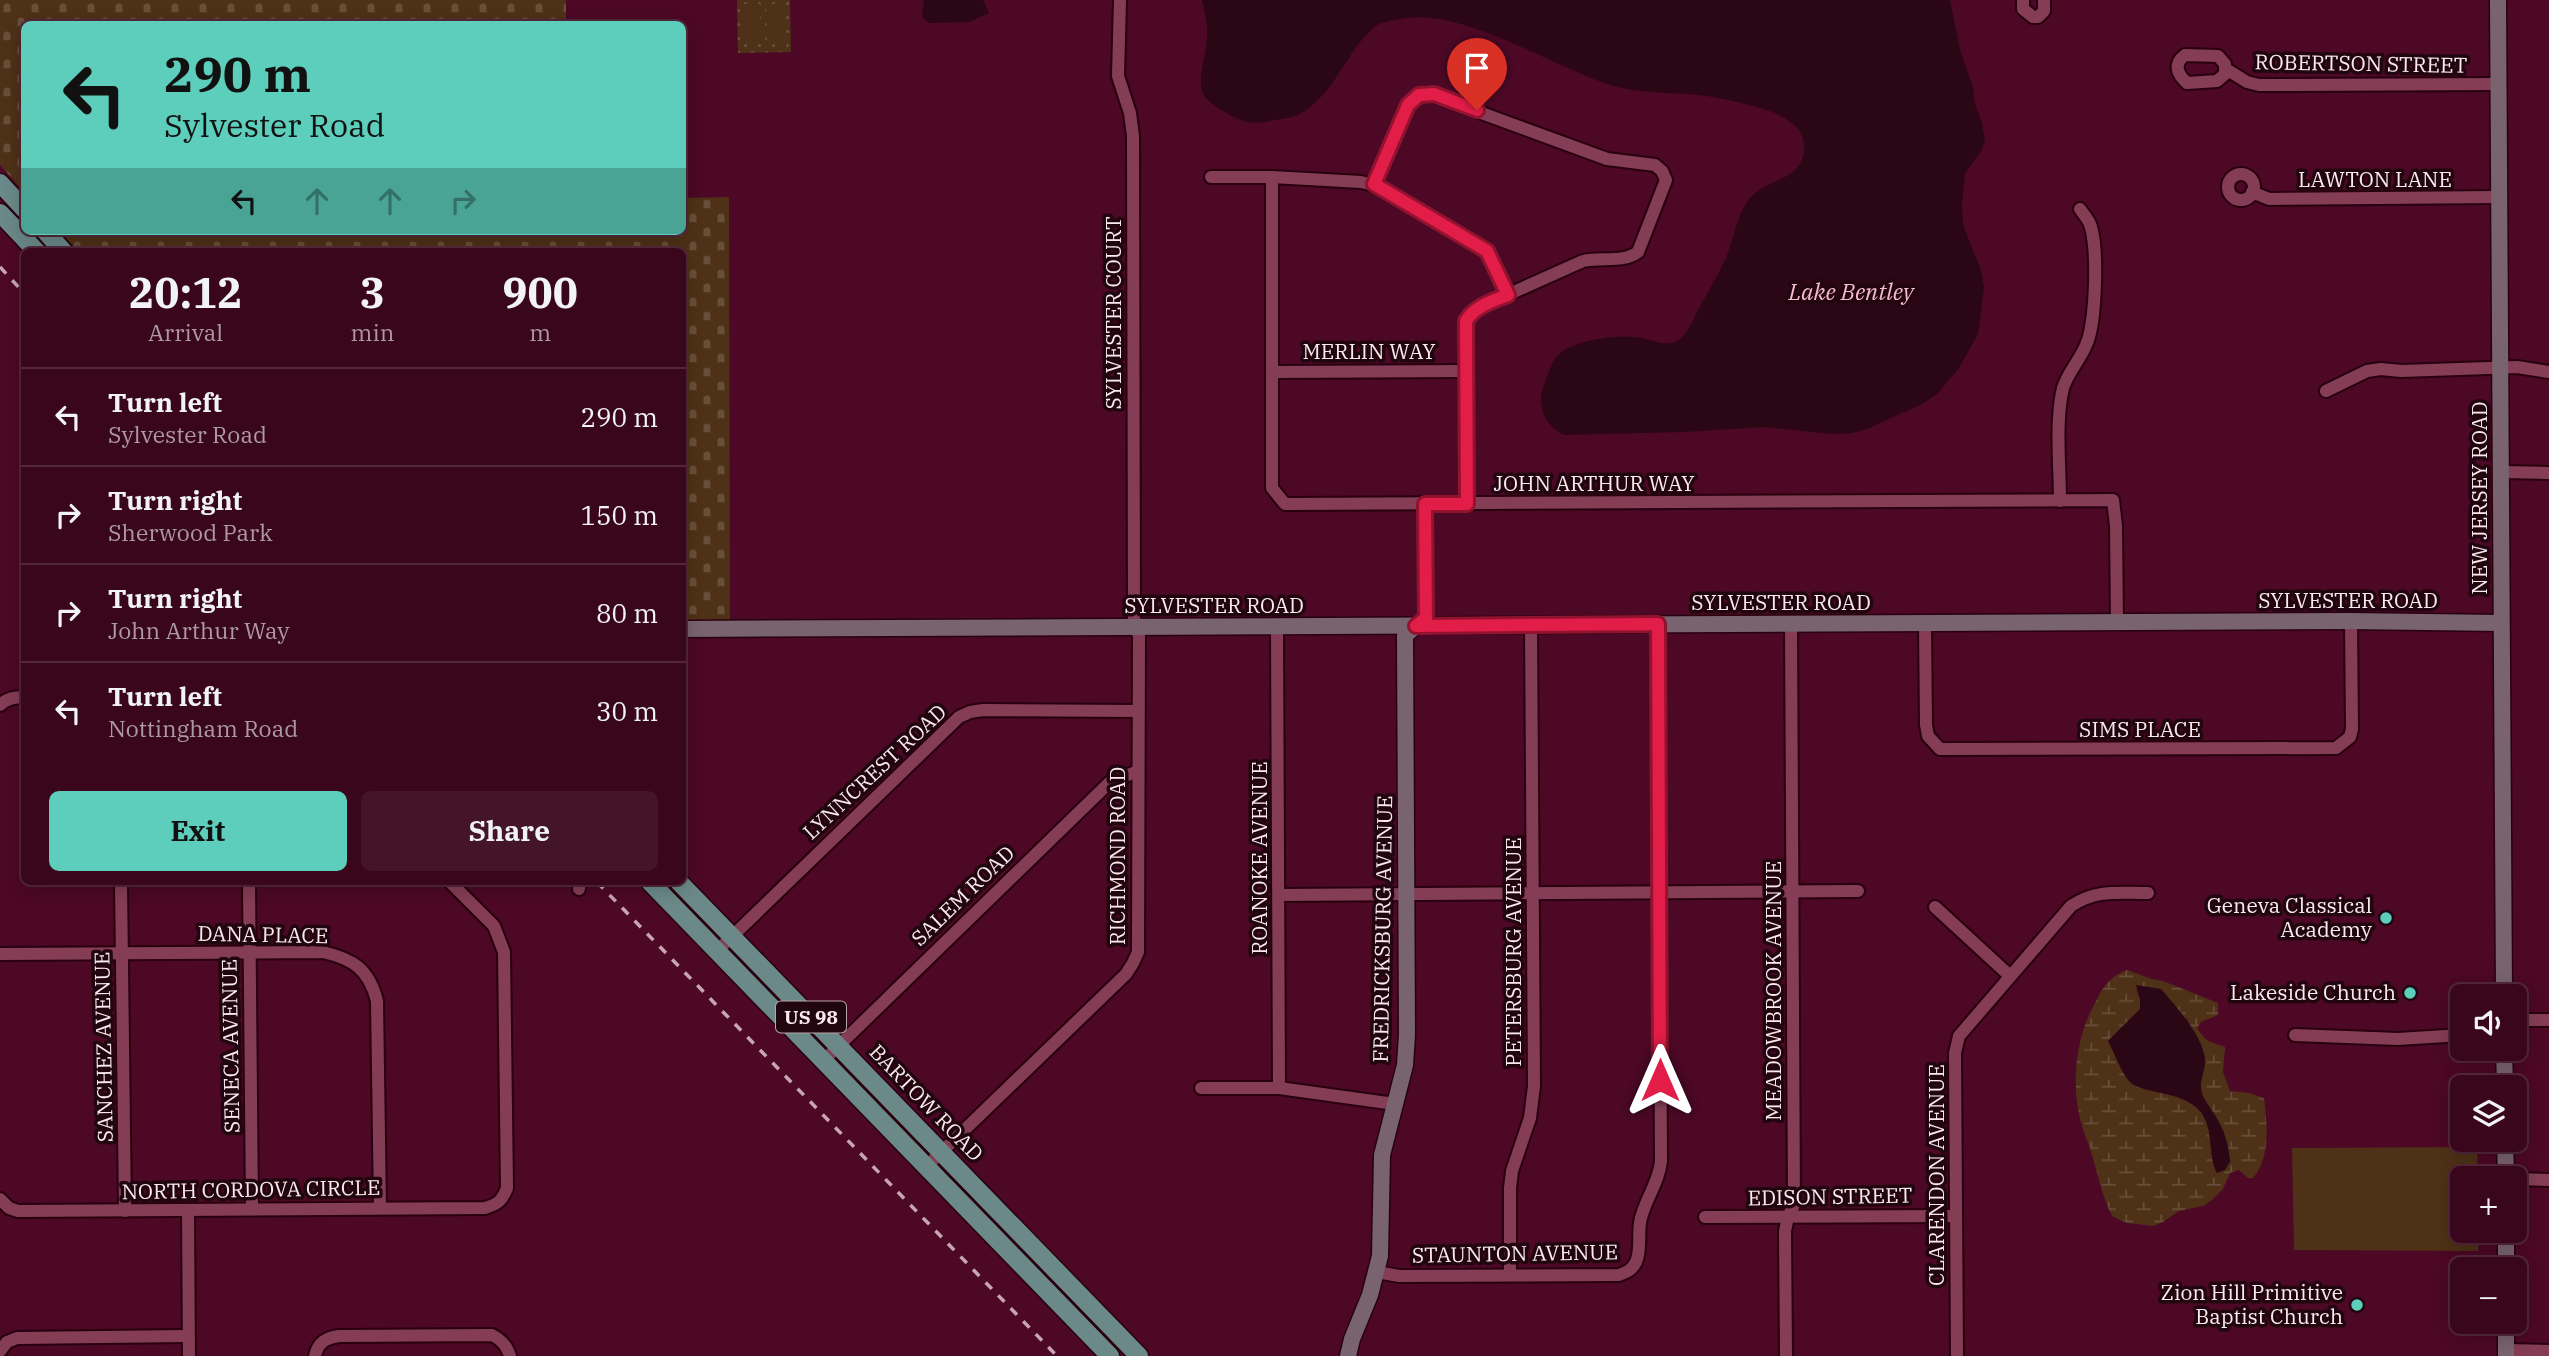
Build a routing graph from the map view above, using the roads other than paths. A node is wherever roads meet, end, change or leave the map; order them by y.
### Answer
1 (1120, 0) edge
2 (2024, 0) edge
3 (2044, 0) edge
4 (2498, 0) edge
5 (2226, 69) dead end
6 (2498, 84) junction
7 (1211, 177) dead end
8 (1272, 177) junction
9 (0, 183) edge
10 (1374, 184) junction
11 (2252, 192) dead end
12 (2499, 197) junction
13 (21, 206) edge
14 (2080, 209) dead end
15 (0, 213) edge
16 (48, 235) edge
17 (33, 248) edge
18 (60, 248) edge
19 (1508, 295) junction
20 (2501, 367) junction
21 (1466, 371) junction
22 (1273, 372) junction
23 (2549, 372) edge
24 (2326, 391) dead end
25 (2502, 472) junction
26 (2549, 473) edge
27 (2060, 501) junction
28 (1425, 504) junction
29 (1467, 504) junction
30 (2351, 621) junction
31 (2117, 622) junction
32 (2501, 623) junction
33 (1658, 624) junction
34 (1791, 624) junction
35 (1925, 624) junction
36 (1531, 625) junction
37 (1416, 626) junction
38 (1277, 627) junction
39 (1136, 628) junction
40 (686, 629) edge
41 (21, 697) edge
42 (0, 705) edge
43 (1138, 711) junction
44 (1138, 771) junction
45 (121, 885) edge
46 (249, 885) edge
47 (453, 885) edge
48 (653, 885) edge
49 (682, 885) edge
50 (1858, 891) dead end
51 (1660, 892) junction
52 (1793, 892) junction
53 (1532, 893) junction
54 (2148, 893) dead end
55 (1406, 894) junction
56 (1279, 895) junction
57 (1935, 907) dead end
58 (731, 936) junction
59 (717, 951) junction
60 (249, 952) junction
61 (122, 953) junction
62 (0, 954) edge
63 (2010, 976) junction
64 (2504, 984) edge
65 (2527, 1020) edge
66 (2549, 1020) edge
67 (2295, 1035) dead end
68 (2450, 1036) edge
69 (837, 1045) junction
70 (824, 1060) junction
71 (1201, 1088) dead end
72 (1279, 1088) junction
73 (1395, 1104) junction
74 (942, 1153) junction
75 (927, 1166) junction
76 (2527, 1179) edge
77 (2549, 1180) edge
78 (3, 1203) edge
79 (380, 1208) junction
80 (252, 1209) junction
81 (125, 1211) junction
82 (188, 1211) junction
83 (1956, 1216) junction
84 (1705, 1217) dead end
85 (1788, 1217) junction
86 (1377, 1272) junction
87 (1510, 1275) junction
88 (2506, 1334) edge
89 (187, 1336) junction
90 (2, 1348) edge
91 (317, 1351) edge
92 (2549, 1351) edge
93 (2506, 1353) edge
94 (189, 1356) edge
95 (510, 1356) edge
96 (1110, 1356) edge
97 (1139, 1356) edge
98 (1348, 1356) edge
99 (1786, 1356) edge
100 (1957, 1356) edge

1 - 39 street, SYLVESTER COURT
2 - 3 street
4 - 6 street, NEW JERSEY ROAD
5 - 6 street, ROBERTSON STREET
6 - 12 street, NEW JERSEY ROAD
7 - 8 street
8 - 10 street
8 - 22 street, JOHN ARTHUR WAY
9 - 13 main road
10 - 19 street
10 - 19 street
11 - 12 street, LAWTON LANE
12 - 20 street, NEW JERSEY ROAD
14 - 27 street
15 - 17 main road
16 - 18 main road
19 - 21 street
20 - 23 street
20 - 24 street
20 - 25 street, NEW JERSEY ROAD
21 - 22 street, MERLIN WAY
21 - 29 street
22 - 28 street, JOHN ARTHUR WAY
25 - 26 street
25 - 32 street, NEW JERSEY ROAD
27 - 29 street, JOHN ARTHUR WAY
27 - 31 street, JOHN ARTHUR WAY
28 - 29 street, JOHN ARTHUR WAY
28 - 37 street
30 - 31 street, SYLVESTER ROAD
30 - 32 street, SYLVESTER ROAD
30 - 35 street, SIMS PLACE
31 - 35 street, SYLVESTER ROAD
32 - 64 street, NEW JERSEY ROAD
33 - 34 street, SYLVESTER ROAD
33 - 36 street, SYLVESTER ROAD
33 - 51 street, STAUNTON AVENUE
34 - 35 street, SYLVESTER ROAD
34 - 52 street, MEADOWBROOK AVENUE
36 - 37 street, SYLVESTER ROAD
36 - 53 street, PETERSBURG AVENUE
37 - 38 street, SYLVESTER ROAD
37 - 55 street, FREDRICKSBURG AVENUE
38 - 39 street, SYLVESTER ROAD
38 - 56 street, ROANOKE AVENUE
39 - 40 street, SYLVESTER ROAD
39 - 43 street, RICHMOND ROAD
41 - 42 street
43 - 44 street, RICHMOND ROAD
43 - 58 street, LYNNCREST ROAD
44 - 69 street, SALEM ROAD
44 - 74 street, RICHMOND ROAD
45 - 61 street, SANCHEZ AVENUE
46 - 60 street, SENECA AVENUE
47 - 79 street, NORTH CORDOVA CIRCLE
48 - 59 main road, BARTOW ROAD / US 98
49 - 58 main road, BARTOW ROAD / US 98
50 - 52 street
51 - 52 street
51 - 53 street
51 - 87 street, STAUNTON AVENUE
52 - 85 street, MEADOWBROOK AVENUE
53 - 55 street
53 - 87 street, PETERSBURG AVENUE
54 - 63 street, CLARENDON AVENUE
55 - 56 street
55 - 73 street, FREDRICKSBURG AVENUE
56 - 72 street, ROANOKE AVENUE
57 - 63 street
58 - 59 street, LYNNCREST ROAD
58 - 69 main road, BARTOW ROAD / US 98
59 - 70 main road, BARTOW ROAD / US 98
60 - 61 street, DANA PLACE
60 - 79 street, DANA PLACE
60 - 80 street, SENECA AVENUE
61 - 62 street, DANA PLACE
61 - 81 street, SANCHEZ AVENUE
63 - 83 street, CLARENDON AVENUE
65 - 66 street
67 - 68 street
69 - 70 street, SALEM ROAD
69 - 74 main road, BARTOW ROAD / US 98
70 - 75 main road, BARTOW ROAD / US 98
71 - 72 street
72 - 73 street
73 - 86 street, FREDRICKSBURG AVENUE
74 - 75 street, RICHMOND ROAD
74 - 97 main road, BARTOW ROAD / US 98
75 - 96 main road, BARTOW ROAD / US 98
76 - 77 street
78 - 81 street, NORTH CORDOVA CIRCLE
79 - 80 street, NORTH CORDOVA CIRCLE
80 - 82 street, NORTH CORDOVA CIRCLE
81 - 82 street, NORTH CORDOVA CIRCLE
82 - 89 street
83 - 85 street, EDISON STREET
83 - 100 street, CLARENDON AVENUE
84 - 85 street, EDISON STREET
85 - 99 street, MEADOWBROOK AVENUE
86 - 87 street, STAUNTON AVENUE
86 - 98 street, FREDRICKSBURG AVENUE
88 - 93 street
89 - 90 street
89 - 94 street
91 - 95 street
92 - 93 street

